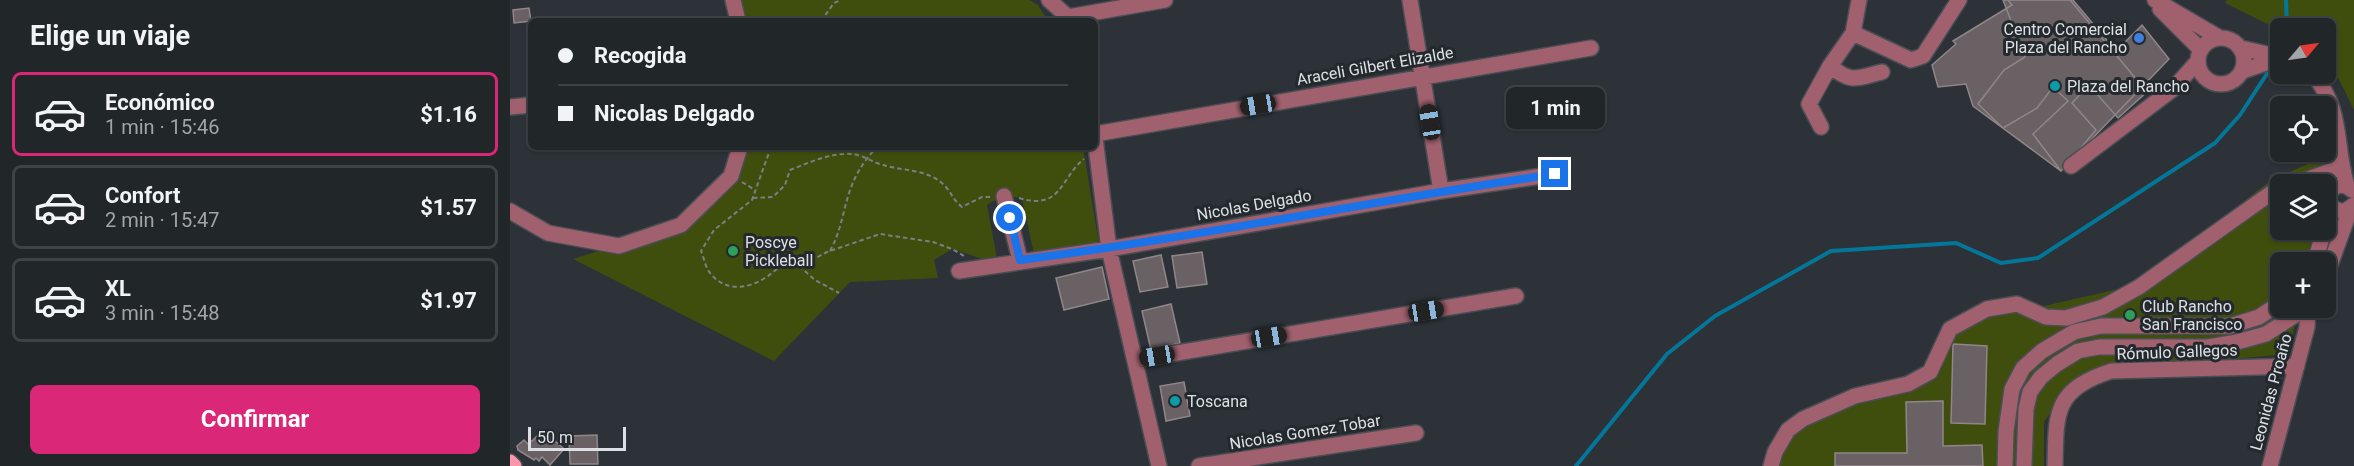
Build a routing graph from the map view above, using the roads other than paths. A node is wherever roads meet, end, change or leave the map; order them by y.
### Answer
1 (734, 0) edge
2 (1049, 0) edge
3 (1164, 0) edge
4 (1410, 0) edge
5 (1859, 0) edge
6 (1959, 0) edge
7 (2153, 0) edge
8 (737, 18) edge
9 (1067, 18) edge
10 (1073, 18) edge
11 (1853, 33) junction
12 (2220, 38) junction
13 (1591, 48) dead end
14 (2241, 48) junction
15 (2199, 55) junction
16 (2270, 55) edge
17 (2270, 62) edge
18 (1830, 66) junction
19 (2243, 71) junction
20 (1882, 72) dead end
21 (1422, 76) junction
22 (2207, 80) junction
23 (2322, 84) edge
24 (2173, 89) junction
25 (528, 105) edge
26 (510, 107) edge
27 (1821, 127) dead end
28 (1098, 135) edge
29 (739, 150) edge
30 (1097, 150) edge
31 (2071, 166) dead end
32 (2341, 167) junction
33 (1555, 174) dead end
34 (2322, 174) edge
35 (2346, 188) edge
36 (1441, 191) junction
37 (2270, 195) edge
38 (1004, 196) road end
39 (2352, 208) edge
40 (2336, 210) edge
41 (510, 211) edge
42 (1109, 249) junction
43 (2331, 252) edge
44 (1020, 260) junction
45 (959, 271) dead end
46 (1516, 296) dead end
47 (2270, 310) edge
48 (2291, 318) edge
49 (2307, 318) edge
50 (2312, 318) edge
51 (2307, 327) junction
52 (2074, 332) junction
53 (2078, 351) junction
54 (1135, 360) junction
55 (2297, 366) junction
56 (1416, 433) dead end
57 (510, 462) edge
58 (514, 466) edge
59 (1159, 466) edge
60 (1199, 466) edge
61 (1771, 466) edge
62 (2005, 466) edge
63 (2024, 466) edge
64 (2055, 466) edge
65 (2270, 466) edge

1 - 8 street
2 - 9 street
3 - 10 street
4 - 21 street
5 - 11 street
6 - 11 street
7 - 12 street
7 - 15 street
11 - 18 street
12 - 14 street
12 - 15 street
13 - 21 street, Araceli Gilbert Elizalde
14 - 16 street
14 - 19 street
15 - 22 street
15 - 24 street
17 - 19 street
18 - 20 street
18 - 27 street
19 - 22 street
21 - 28 street, Araceli Gilbert Elizalde
21 - 36 street
22 - 24 street
23 - 32 street
24 - 31 street
25 - 26 street
29 - 41 street
30 - 42 street
32 - 34 street
32 - 35 street
33 - 36 street, Nicolas Delgado
36 - 42 street, Nicolas Delgado
37 - 61 street
38 - 44 street
39 - 40 street
39 - 43 street
42 - 44 street, Nicolas Delgado
42 - 54 street
44 - 45 street, Nicolas Delgado
46 - 54 street
47 - 52 street
48 - 53 street
49 - 51 street, Leonidas Proaño
50 - 51 street, Leonidas Proaño
51 - 55 street, Leonidas Proaño
52 - 53 street
52 - 62 street
53 - 63 street
54 - 59 street
55 - 64 street, Rómulo Gallegos
55 - 65 street, Leonidas Proaño
56 - 60 street, Nicolas Gomez Tobar
57 - 58 main road

